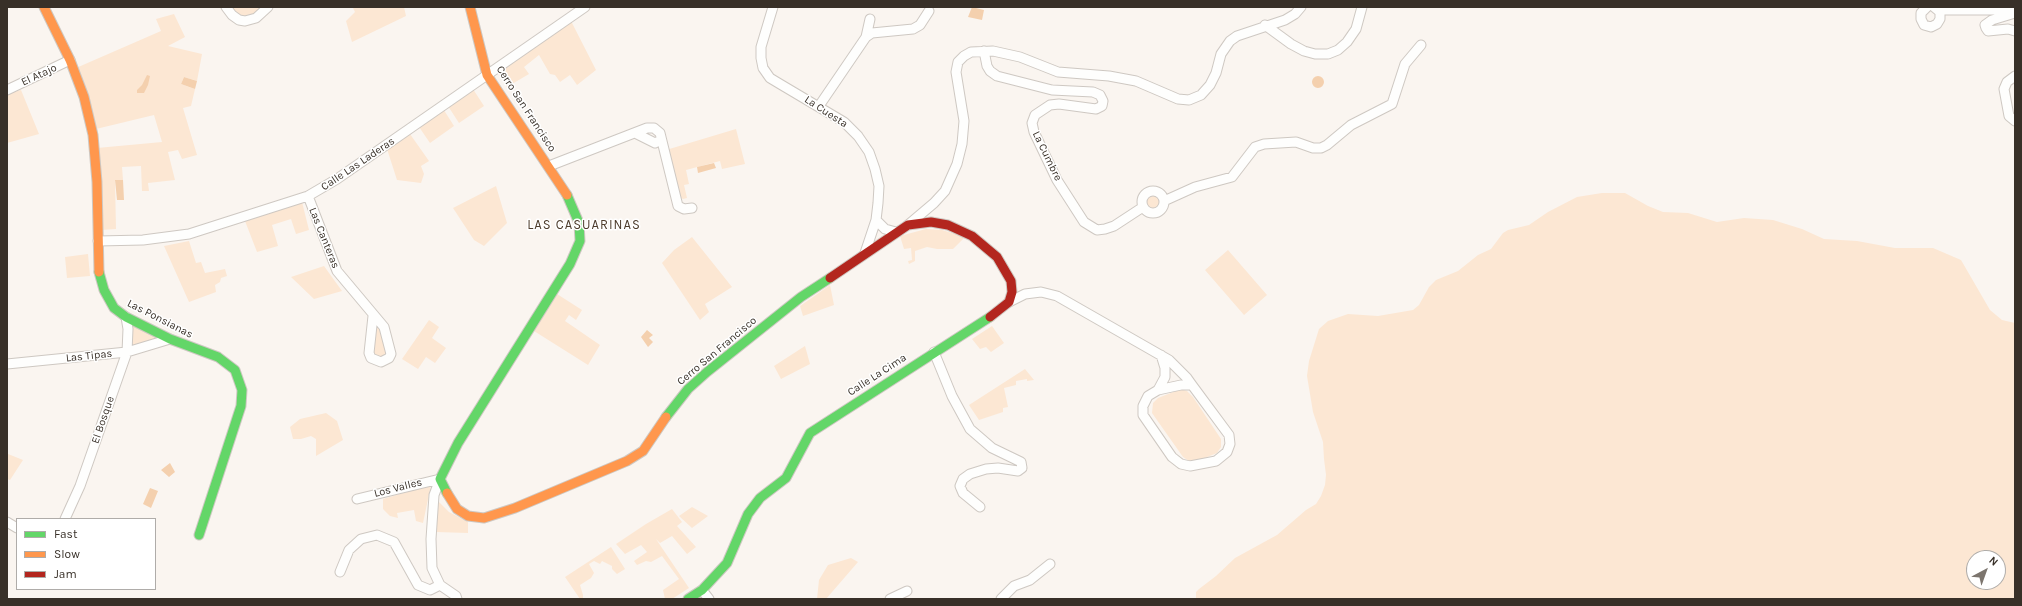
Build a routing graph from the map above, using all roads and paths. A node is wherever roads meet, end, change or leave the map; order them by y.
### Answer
1 (44, 7) edge
2 (226, 7) edge
3 (268, 7) edge
4 (470, 7) edge
5 (585, 7) edge
6 (773, 7) edge
7 (1301, 7) edge
8 (1362, 7) edge
9 (1927, 7) edge
10 (1936, 8) edge
11 (2015, 10) edge
12 (929, 11) dead end
13 (2015, 13) edge
14 (870, 19) dead end
15 (1265, 25) junction
16 (2015, 31) edge
17 (866, 37) junction
18 (1421, 45) dead end
19 (984, 51) junction
20 (70, 60) junction
21 (487, 75) junction
22 (2015, 76) edge
23 (7, 90) edge
24 (819, 106) junction
25 (2015, 121) edge
26 (635, 133) junction
27 (661, 140) junction
28 (549, 166) junction
29 (308, 196) junction
30 (1164, 201) junction
31 (1143, 207) junction
32 (692, 208) dead end
33 (876, 220) junction
34 (908, 225) junction
35 (896, 232) junction
36 (98, 241) junction
37 (865, 253) junction
38 (1009, 302) junction
39 (373, 316) dead end
40 (126, 318) junction
41 (170, 339) junction
42 (127, 352) junction
43 (934, 352) junction
44 (1162, 355) junction
45 (7, 364) edge
46 (1192, 385) junction
47 (1158, 390) junction
48 (440, 479) junction
49 (357, 499) dead end
50 (980, 507) dead end
51 (65, 518) edge
52 (7, 522) edge
53 (16, 527) edge
54 (200, 535) dead end
55 (1050, 564) dead end
56 (340, 572) dead end
57 (440, 585) junction
58 (702, 590) junction
59 (907, 592) dead end
60 (457, 599) edge
61 (688, 599) edge
62 (709, 599) edge
63 (890, 599) edge
64 (1001, 599) edge

1 - 20 street, Las Ponsianas
2 - 3 street
4 - 21 street, Cerro San Francisco
5 - 21 street, Calle Las Laderas
6 - 24 street, La Cuesta
7 - 15 street
8 - 15 street
9 - 10 street
10 - 11 street
12 - 17 street
13 - 16 street
14 - 17 street
15 - 19 street, Cerro San Francisco
17 - 24 street
18 - 30 street
19 - 31 street, La Cumbre
19 - 34 street, Cerro San Francisco
20 - 23 street, El Atajo
20 - 36 street, Las Ponsianas
21 - 28 street, Cerro San Francisco
21 - 29 street, Calle Las Laderas
22 - 25 street
24 - 33 street, La Cuesta
26 - 27 street
26 - 27 street
26 - 28 street
27 - 32 street
28 - 48 street, Cerro San Francisco
29 - 36 street, Calle Las Laderas
29 - 39 street, Las Canteras
30 - 31 street
30 - 31 street
33 - 35 street
33 - 37 street, La Cuesta
34 - 35 street, Cerro San Francisco
34 - 38 street
35 - 37 street, Cerro San Francisco
36 - 40 street, Las Ponsianas
37 - 48 street, Cerro San Francisco
38 - 43 street, Calle La Cima
38 - 44 street
40 - 41 street, Las Ponsianas
40 - 42 street, El Bosque
41 - 42 street, Las Tipas
41 - 54 street, Las Ponsianas
42 - 45 street, Las Tipas
42 - 51 street, El Bosque
43 - 50 street
43 - 58 street, Calle La Cima
44 - 46 street
44 - 47 street
46 - 47 street
46 - 47 street
48 - 49 street, Los Valles
48 - 57 street
52 - 53 street
55 - 64 street
56 - 57 street
57 - 60 street
58 - 61 street, Calle La Cima
58 - 62 street
59 - 63 street

